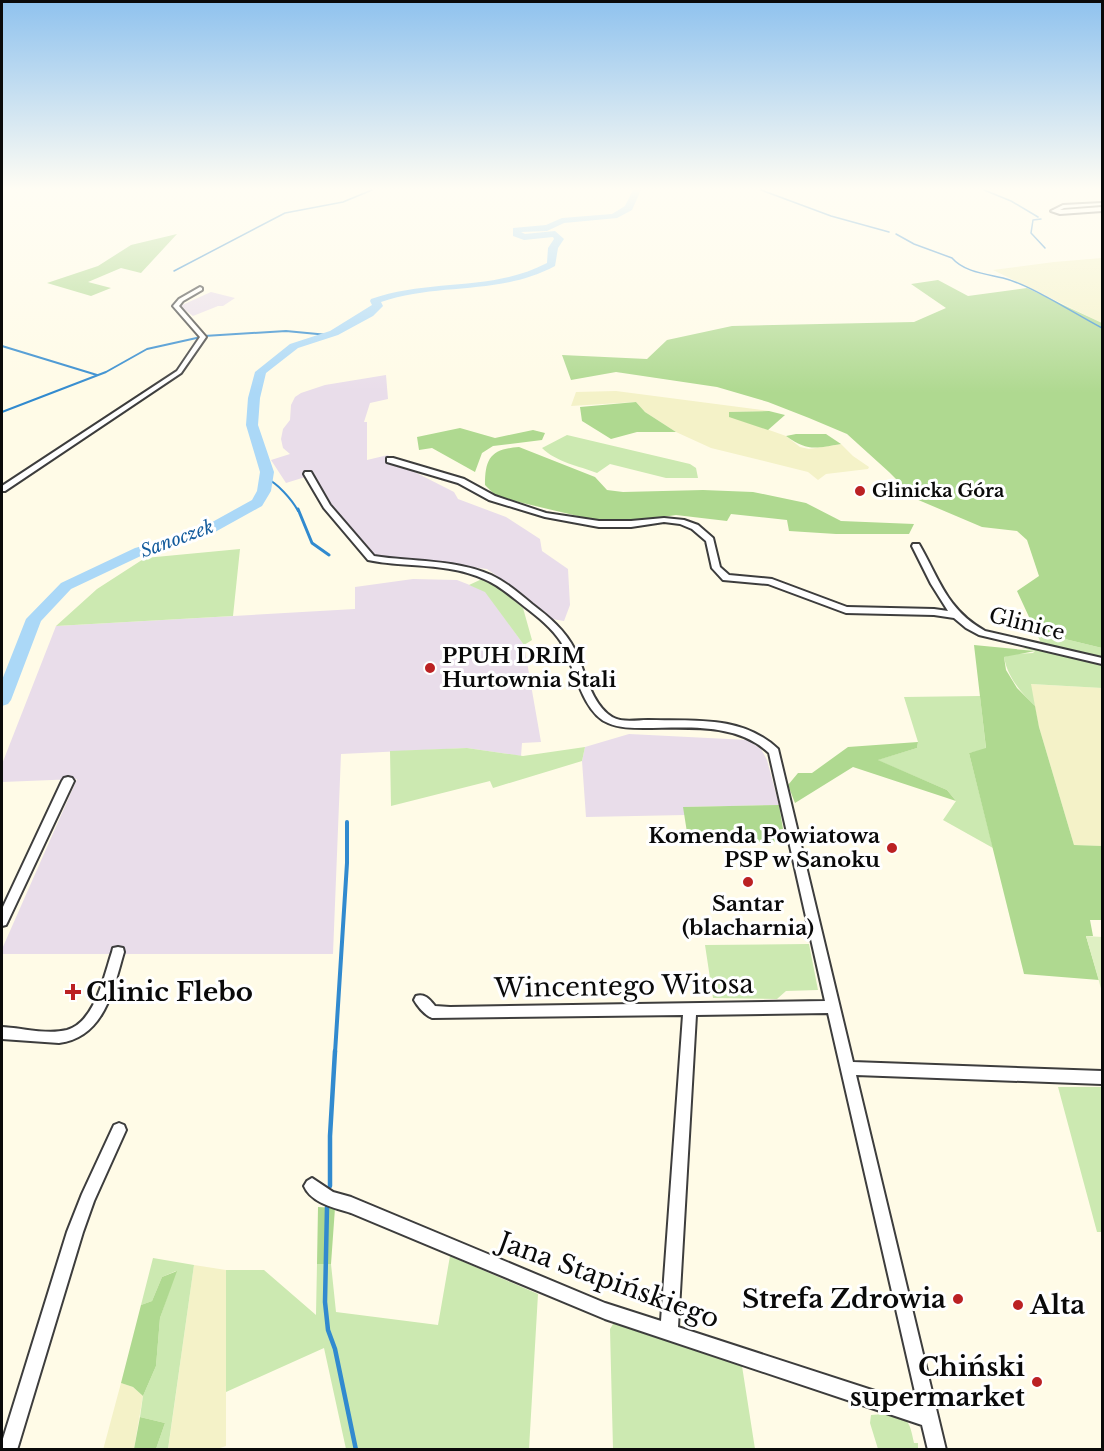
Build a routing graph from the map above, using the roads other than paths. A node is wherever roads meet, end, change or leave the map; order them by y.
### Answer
1 (200, 289) dead end
2 (390, 460) dead end
3 (308, 474) dead end
4 (2, 489) edge
5 (916, 546) dead end
6 (954, 615) junction
7 (1102, 661) edge
8 (68, 781) dead end
9 (2, 921) edge
10 (118, 952) dead end
11 (422, 1000) dead end
12 (833, 1007) junction
13 (690, 1008) junction
14 (2, 1033) edge
15 (849, 1068) junction
16 (1102, 1077) edge
17 (119, 1130) dead end
18 (312, 1186) dead end
19 (669, 1332) junction
20 (929, 1418) junction
21 (8, 1449) edge
22 (937, 1449) edge

1 - 4 street
2 - 6 street
3 - 12 street
5 - 6 street, Glinice
6 - 7 street, Glinice
8 - 9 street
10 - 14 street
11 - 13 street, Wincentego Witosa
12 - 13 street, Wincentego Witosa
12 - 15 street
13 - 19 street
15 - 16 street
15 - 20 street
17 - 21 street
18 - 19 street, Jana Stapińskiego
19 - 20 street, Jana Stapińskiego
20 - 22 street

